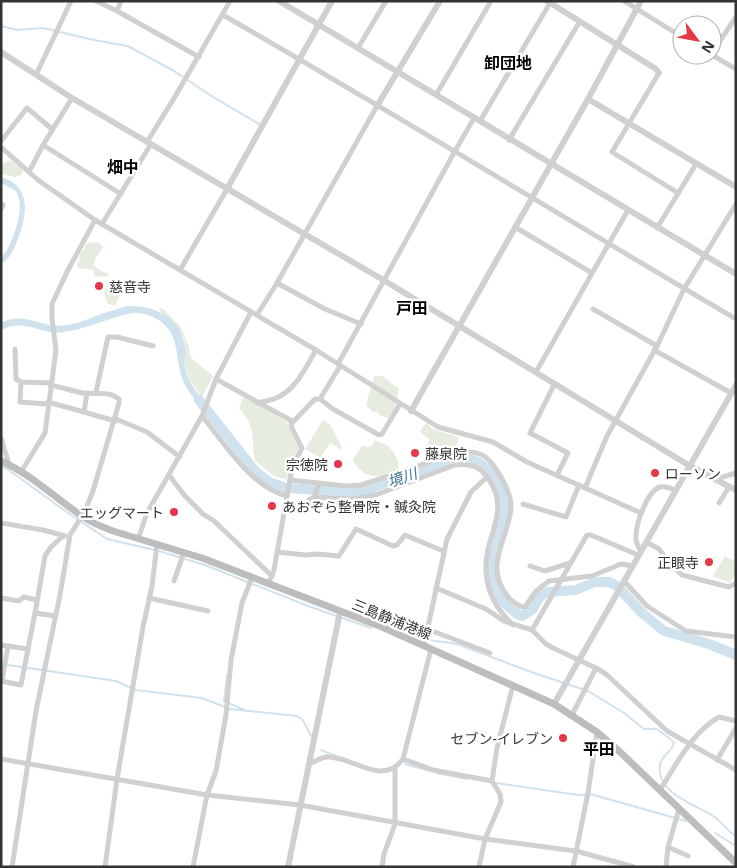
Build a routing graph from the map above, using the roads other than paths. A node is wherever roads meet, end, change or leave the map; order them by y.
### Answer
1 (71, 1) edge
2 (96, 1) edge
3 (121, 1) edge
4 (230, 1) edge
5 (332, 1) edge
6 (386, 1) edge
7 (440, 1) edge
8 (491, 1) edge
9 (624, 1) edge
10 (640, 1) edge
11 (280, 2) edge
12 (548, 2) edge
13 (636, 8) junction
14 (117, 11) junction
15 (223, 15) junction
16 (736, 18) edge
17 (580, 21) junction
18 (318, 24) junction
19 (672, 30) edge
20 (722, 39) edge
21 (619, 45) junction
22 (358, 48) junction
23 (1, 52) edge
24 (199, 57) junction
25 (298, 59) junction
26 (722, 60) edge
27 (736, 69) edge
28 (397, 72) junction
29 (659, 73) joint
30 (36, 76) junction
31 (436, 95) junction
32 (72, 98) junction
33 (588, 99) junction
34 (377, 106) junction
35 (477, 120) junction
36 (629, 124) junction
37 (52, 129) junction
38 (509, 140) junction
39 (1, 141) edge
40 (149, 143) junction
41 (43, 144) junction
42 (1, 147) edge
43 (455, 151) junction
44 (550, 164) junction
45 (696, 164) junction
46 (29, 172) junction
47 (736, 187) edge
48 (227, 189) junction
49 (678, 193) junction
50 (121, 194) junction
51 (532, 198) junction
52 (1, 204) edge
53 (736, 204) edge
54 (1, 209) edge
55 (628, 210) junction
56 (95, 220) junction
57 (102, 224) junction
58 (515, 227) junction
59 (657, 228) junction
60 (305, 235) junction
61 (608, 243) junction
62 (704, 255) junction
63 (180, 270) junction
64 (592, 273) junction
65 (736, 274) edge
66 (385, 281) junction
67 (277, 284) junction
68 (684, 289) junction
69 (593, 309) dead end
70 (251, 312) junction
71 (257, 315) junction
72 (736, 319) edge
73 (361, 324) junction
74 (460, 326) junction
75 (153, 346) dead end
76 (655, 348) junction
77 (15, 349) dead end
78 (316, 350) junction
79 (339, 365) junction
80 (536, 372) junction
81 (216, 379) junction
82 (21, 382) junction
83 (555, 383) junction
84 (51, 384) junction
85 (736, 385) edge
86 (96, 392) junction
87 (88, 393) junction
88 (732, 393) junction
89 (320, 399) junction
90 (257, 402) junction
91 (48, 403) junction
92 (400, 404) junction
93 (410, 411) junction
94 (84, 412) junction
95 (203, 415) junction
96 (115, 420) junction
97 (617, 420) junction
98 (292, 421) junction
99 (1, 438) edge
100 (180, 457) junction
101 (1, 460) edge
102 (9, 464) junction
103 (690, 466) junction
104 (20, 472) junction
105 (736, 473) edge
106 (557, 474) junction
107 (169, 475) junction
108 (487, 477) junction
109 (716, 479) junction
110 (290, 481) junction
111 (318, 485) junction
112 (579, 485) junction
113 (585, 488) junction
114 (733, 488) edge
115 (675, 490) junction
116 (287, 494) junction
117 (314, 496) junction
118 (719, 503) dead end
119 (523, 504) dead end
120 (285, 508) junction
121 (641, 513) junction
122 (82, 516) junction
123 (1, 523) edge
124 (70, 535) junction
125 (63, 536) junction
126 (138, 539) junction
127 (646, 542) junction
128 (157, 544) junction
129 (443, 551) junction
130 (184, 552) junction
131 (278, 552) junction
132 (640, 553) junction
133 (571, 563) junction
134 (530, 566) dead end
135 (632, 566) junction
136 (272, 576) junction
137 (252, 577) junction
138 (561, 579) junction
139 (174, 581) dead end
140 (623, 582) junction
141 (736, 583) edge
142 (268, 584) junction
143 (436, 588) junction
144 (1, 598) edge
145 (148, 598) junction
146 (37, 600) junction
147 (208, 612) dead end
148 (35, 614) junction
149 (56, 616) junction
150 (339, 616) junction
151 (513, 625) junction
152 (427, 629) junction
153 (532, 630) junction
154 (736, 637) edge
155 (1, 645) edge
156 (8, 646) junction
157 (427, 647) junction
158 (28, 649) junction
159 (490, 652) dead end
160 (579, 659) junction
161 (596, 668) junction
162 (1, 681) edge
163 (513, 685) junction
164 (554, 704) junction
165 (572, 715) junction
166 (736, 721) edge
167 (736, 728) edge
168 (597, 732) junction
169 (689, 744) junction
170 (1, 759) edge
171 (402, 759) junction
172 (717, 760) junction
173 (28, 764) junction
174 (308, 765) junction
175 (395, 768) junction
176 (736, 770) edge
177 (116, 779) junction
178 (492, 781) junction
179 (660, 790) junction
180 (207, 795) junction
181 (300, 805) junction
182 (680, 809) junction
183 (395, 824) junction
184 (485, 839) junction
185 (668, 847) junction
186 (576, 851) junction
187 (688, 856) dead end
188 (736, 863) edge
189 (12, 867) edge
190 (105, 867) edge
191 (193, 867) edge
192 (288, 867) edge
193 (382, 867) edge
194 (480, 867) edge
195 (573, 867) edge
196 (634, 867) edge
197 (666, 867) edge

1 - 30 street
2 - 14 street
3 - 14 street
4 - 15 street
5 - 18 street
6 - 22 street
7 - 28 street
8 - 31 street
9 - 13 street
10 - 13 street
11 - 18 street
12 - 17 street
12 - 35 street
13 - 19 street
13 - 21 street
14 - 24 street
15 - 24 street
15 - 25 street
16 - 20 street
17 - 21 street
17 - 38 street
18 - 22 street
18 - 25 street
21 - 29 street
21 - 33 street
22 - 28 street
23 - 30 street
24 - 40 street
25 - 34 street
25 - 48 street
26 - 27 street
28 - 31 street
28 - 34 street
29 - 36 street
30 - 32 street
31 - 35 street
32 - 37 street
32 - 40 street
33 - 36 street
33 - 44 street
34 - 43 street
34 - 60 street
35 - 38 street
35 - 43 street
36 - 45 street
36 - 49 street
37 - 39 street
37 - 41 street
38 - 44 street
40 - 48 street
40 - 50 street
41 - 46 street
41 - 50 street
42 - 46 street
43 - 51 street
43 - 66 street
44 - 51 street
44 - 55 street
45 - 47 street
45 - 49 street
46 - 56 street
48 - 60 street
48 - 63 street
49 - 59 street
50 - 57 street
51 - 58 street
51 - 61 street
52 - 54 street
53 - 62 street
55 - 59 street
55 - 61 street
56 - 57 street
56 - 84 street
57 - 63 street
58 - 64 street
58 - 74 street
59 - 62 street
60 - 66 street
60 - 67 street
61 - 64 street
61 - 68 street
62 - 65 street
62 - 68 street
63 - 70 street
64 - 80 street
66 - 73 street
66 - 74 street
67 - 71 street
67 - 73 street
68 - 72 street
68 - 76 street
69 - 76 street
70 - 71 street
70 - 81 street
71 - 78 street
73 - 79 street
74 - 80 street
74 - 93 street
75 - 86 street
76 - 88 street
76 - 97 street
77 - 82 street
78 - 79 street
78 - 90 street
79 - 89 street
79 - 92 street
80 - 83 street
81 - 90 street
81 - 95 street
82 - 84 street
82 - 91 street
83 - 97 street
83 - 106 street
84 - 87 street
84 - 91 street
85 - 88 street
86 - 87 street
86 - 96 street
87 - 94 street
88 - 103 street
89 - 92 street
89 - 98 street
90 - 98 street
91 - 94 street
91 - 104 street
92 - 93 street
93 - 106 street
94 - 96 street
95 - 100 street
95 - 116 street
96 - 100 street
96 - 122 street
97 - 103 street
97 - 113 street
98 - 110 street
99 - 102 street
100 - 107 street
101 - 102 main road, 三島静浦港線
102 - 104 main road, 三島静浦港線
103 - 109 street
103 - 115 street
104 - 122 main road, 三島静浦港線
105 - 109 street
106 - 112 street
107 - 126 street
107 - 136 street
108 - 117 street
108 - 129 street
108 - 151 street
109 - 114 street
110 - 111 street
110 - 116 street
111 - 117 street
111 - 138 street
112 - 113 street
112 - 119 street
113 - 121 street
114 - 118 street
115 - 121 street
115 - 127 street
116 - 120 street
117 - 120 street
120 - 131 street
121 - 132 street
122 - 124 street
122 - 126 main road, 三島静浦港線
123 - 125 street
124 - 125 street
124 - 149 street
125 - 146 street
126 - 128 main road, 三島静浦港線
127 - 132 street
127 - 141 street
128 - 130 main road, 三島静浦港線
128 - 145 street
129 - 131 street
129 - 143 street
130 - 137 main road, 三島静浦港線
130 - 139 street
131 - 136 street
132 - 133 street
132 - 135 street
133 - 134 street
133 - 138 street
135 - 138 street
135 - 140 street
136 - 142 street
137 - 142 main road, 三島静浦港線
137 - 180 street
138 - 153 street
140 - 154 street
140 - 160 street
142 - 150 main road, 三島静浦港線
143 - 151 street
143 - 152 street
144 - 146 street
145 - 147 street
145 - 177 street
146 - 148 street
148 - 149 street
148 - 158 street
149 - 173 street
150 - 157 main road, 三島静浦港線
150 - 174 street
151 - 153 street
152 - 157 street
152 - 159 street
153 - 160 street
155 - 156 street
156 - 158 street
156 - 162 street
157 - 163 main road, 三島静浦港線
157 - 171 street
158 - 162 street
160 - 161 street
160 - 164 street
161 - 165 street
161 - 169 street
163 - 164 main road, 三島静浦港線
163 - 178 street
164 - 165 main road, 三島静浦港線
165 - 168 main road, 三島静浦港線
166 - 169 street
167 - 172 street
168 - 179 main road, 三島静浦港線
168 - 186 street
169 - 172 street
169 - 179 street
170 - 173 street
171 - 175 street
171 - 178 street
172 - 176 street
173 - 177 street
173 - 189 street
174 - 175 street
174 - 181 street
175 - 183 street
177 - 180 street
177 - 190 street
178 - 184 street
179 - 182 main road, 三島静浦港線
180 - 181 street
180 - 191 street
181 - 183 street
181 - 192 street
182 - 185 street
182 - 188 main road, 三島静浦港線
183 - 184 street
183 - 193 street
184 - 186 street
184 - 194 street
185 - 187 street
185 - 197 street
186 - 195 street
186 - 196 street

